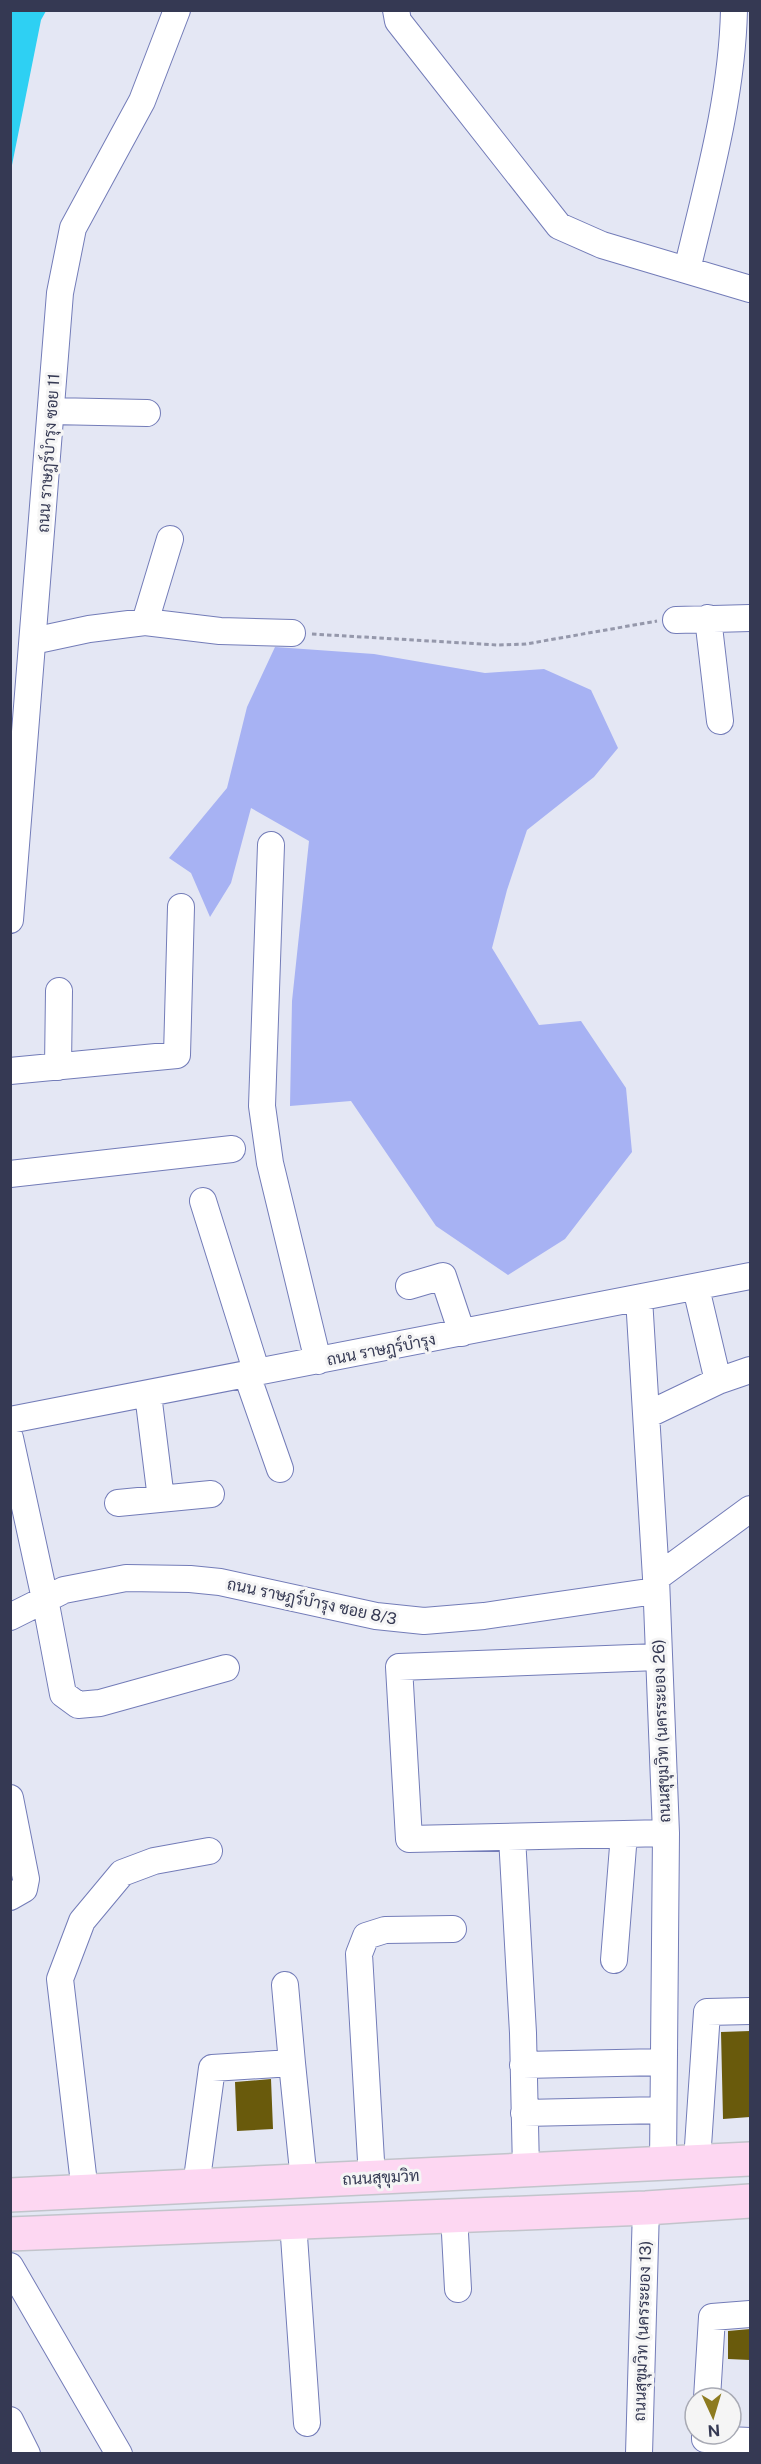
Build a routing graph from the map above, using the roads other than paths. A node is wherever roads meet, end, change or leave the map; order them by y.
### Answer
1 (177, 10) edge
2 (396, 10) edge
3 (734, 10) edge
4 (687, 270) junction
5 (750, 289) edge
6 (51, 411) junction
7 (147, 413) dead end
8 (170, 539) dead end
9 (708, 618) junction
10 (750, 618) edge
11 (676, 620) road end
12 (146, 622) junction
13 (292, 633) road end
14 (33, 641) junction
15 (720, 721) dead end
16 (16, 787) edge
17 (272, 845) dead end
18 (13, 859) edge
19 (181, 907) dead end
20 (10, 920) edge
21 (59, 991) dead end
22 (57, 1067) junction
23 (10, 1071) edge
24 (232, 1149) dead end
25 (10, 1174) edge
26 (203, 1201) dead end
27 (750, 1276) edge
28 (410, 1286) dead end
29 (696, 1288) junction
30 (639, 1298) junction
31 (462, 1333) junction
32 (318, 1361) junction
33 (750, 1370) edge
34 (251, 1374) junction
35 (718, 1381) junction
36 (148, 1394) junction
37 (647, 1415) junction
38 (10, 1420) edge
39 (10, 1438) edge
40 (280, 1469) dead end
41 (211, 1494) dead end
42 (161, 1499) junction
43 (118, 1503) dead end
44 (750, 1509) edge
45 (655, 1585) junction
46 (45, 1599) junction
47 (10, 1617) edge
48 (658, 1657) junction
49 (226, 1668) dead end
50 (10, 1798) edge
51 (666, 1833) junction
52 (624, 1834) junction
53 (512, 1837) junction
54 (209, 1851) dead end
55 (10, 1897) edge
56 (453, 1929) dead end
57 (614, 1960) dead end
58 (285, 1985) dead end
59 (750, 2011) edge
60 (663, 2062) junction
61 (292, 2063) junction
62 (523, 2065) junction
63 (663, 2110) junction
64 (524, 2113) junction
65 (750, 2159) edge
66 (698, 2161) junction
67 (663, 2163) junction
68 (526, 2170) junction
69 (372, 2178) junction
70 (304, 2181) junction
71 (196, 2186) junction
72 (85, 2192) junction
73 (10, 2195) edge
74 (750, 2201) edge
75 (646, 2208) junction
76 (454, 2215) junction
77 (293, 2222) junction
78 (10, 2234) edge
79 (10, 2266) edge
80 (458, 2289) dead end
81 (750, 2313) edge
82 (708, 2386) edge
83 (10, 2420) edge
84 (307, 2423) dead end
85 (27, 2454) edge
86 (119, 2454) edge
87 (639, 2454) edge

1 - 6 street, ถนน ราษฎร์บำรุง ซอย 11
2 - 4 street
3 - 4 street
4 - 5 street
6 - 7 street
6 - 14 street, ถนน ราษฎร์บำรุง ซอย 11
8 - 12 street
9 - 10 street
9 - 11 street
9 - 15 street
12 - 13 street
12 - 14 street
14 - 16 street, ถนน ราษฎร์บำรุง ซอย 11
16 - 18 street, ถนน ราษฎร์บำรุง ซอย 11
17 - 32 street
18 - 20 street, ถนน ราษฎร์บำรุง ซอย 11
19 - 22 street
21 - 22 street
22 - 23 street
24 - 25 street
26 - 34 street
27 - 29 street, ถนน ราษฎร์บำรุง
28 - 31 street
29 - 30 street, ถนน ราษฎร์บำรุง
29 - 35 street
30 - 31 street, ถนน ราษฎร์บำรุง
30 - 37 street, ถนนสุขุมวิท (นครระยอง 26)
31 - 32 street, ถนน ราษฎร์บำรุง
32 - 34 street, ถนน ราษฎร์บำรุง
33 - 35 street
34 - 36 street, ถนน ราษฎร์บำรุง
34 - 40 street
35 - 37 street
36 - 38 street, ถนน ราษฎร์บำรุง
36 - 42 street
37 - 45 street, ถนนสุขุมวิท (นครระยอง 26)
39 - 46 street
41 - 42 street
42 - 43 street
44 - 45 street
45 - 46 street, ถนน ราษฎร์บำรุง ซอย 8/3
45 - 48 street, ถนนสุขุมวิท (นครระยอง 26)
46 - 47 street, ถนน ราษฎร์บำรุง ซอย 8/3
46 - 49 street
48 - 51 street, ถนนสุขุมวิท (นครระยอง 26)
48 - 53 street
50 - 55 street
51 - 52 street
51 - 60 street, ถนนสุขุมวิท (นครระยอง 26)
52 - 53 street
52 - 57 street
53 - 62 street
54 - 72 street
56 - 69 street
58 - 61 street
59 - 66 street
60 - 62 street
60 - 63 street, ถนนสุขุมวิท (นครระยอง 26)
61 - 70 street
61 - 71 street
62 - 64 street
63 - 64 street
63 - 67 street, ถนนสุขุมวิท (นครระยอง 26)
64 - 68 street
65 - 66 main road, ถนนสุขุมวิท
66 - 67 main road, ถนนสุขุมวิท
67 - 68 main road, ถนนสุขุมวิท
68 - 69 main road, ถนนสุขุมวิท
69 - 70 main road, ถนนสุขุมวิท
70 - 71 main road, ถนนสุขุมวิท
71 - 72 main road, ถนนสุขุมวิท
72 - 73 main road, ถนนสุขุมวิท
74 - 75 main road
75 - 76 main road
75 - 87 street, ถนนสุขุมวิท (นครระยอง 13)
76 - 77 main road
76 - 80 street
77 - 78 main road
77 - 84 street
79 - 86 street
81 - 82 street
83 - 85 street

